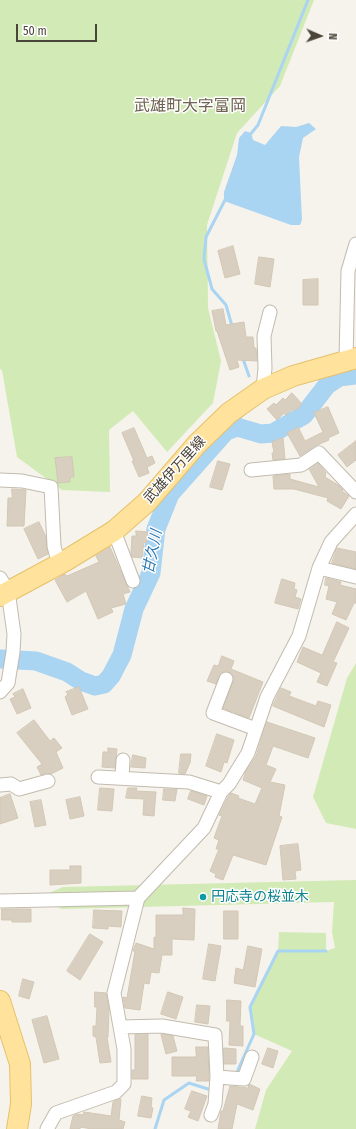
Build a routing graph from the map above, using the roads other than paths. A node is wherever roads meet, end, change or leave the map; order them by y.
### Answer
1 (356, 244) edge
2 (270, 312) dead end
3 (351, 359) edge
4 (263, 388) junction
5 (251, 470) dead end
6 (0, 480) edge
7 (356, 492) edge
8 (356, 514) edge
9 (114, 531) junction
10 (65, 561) junction
11 (319, 568) junction
12 (356, 577) edge
13 (133, 582) dead end
14 (3, 588) edge
15 (226, 679) dead end
16 (0, 692) edge
17 (256, 730) junction
18 (123, 760) dead end
19 (98, 777) dead end
20 (122, 778) junction
21 (48, 781) dead end
22 (0, 785) edge
23 (221, 792) junction
24 (138, 898) junction
25 (0, 901) edge
26 (0, 1001) edge
27 (121, 1027) junction
28 (252, 1057) dead end
29 (217, 1077) junction
30 (211, 1115) dead end
31 (17, 1129) edge
32 (47, 1129) edge

1 - 3 street
2 - 4 street
3 - 4 main road, 武雄伊万里線
4 - 9 main road, 武雄伊万里線
5 - 7 street
6 - 10 street
8 - 11 street
9 - 10 main road, 武雄伊万里線
9 - 13 street
10 - 14 main road, 武雄伊万里線
11 - 12 street
11 - 17 street
14 - 16 street
15 - 17 street
17 - 23 street
18 - 20 street
19 - 20 street
20 - 23 street
21 - 22 street
23 - 24 street
24 - 25 street
24 - 27 street
26 - 31 main road
27 - 29 street
27 - 32 street
28 - 29 street
29 - 30 street

